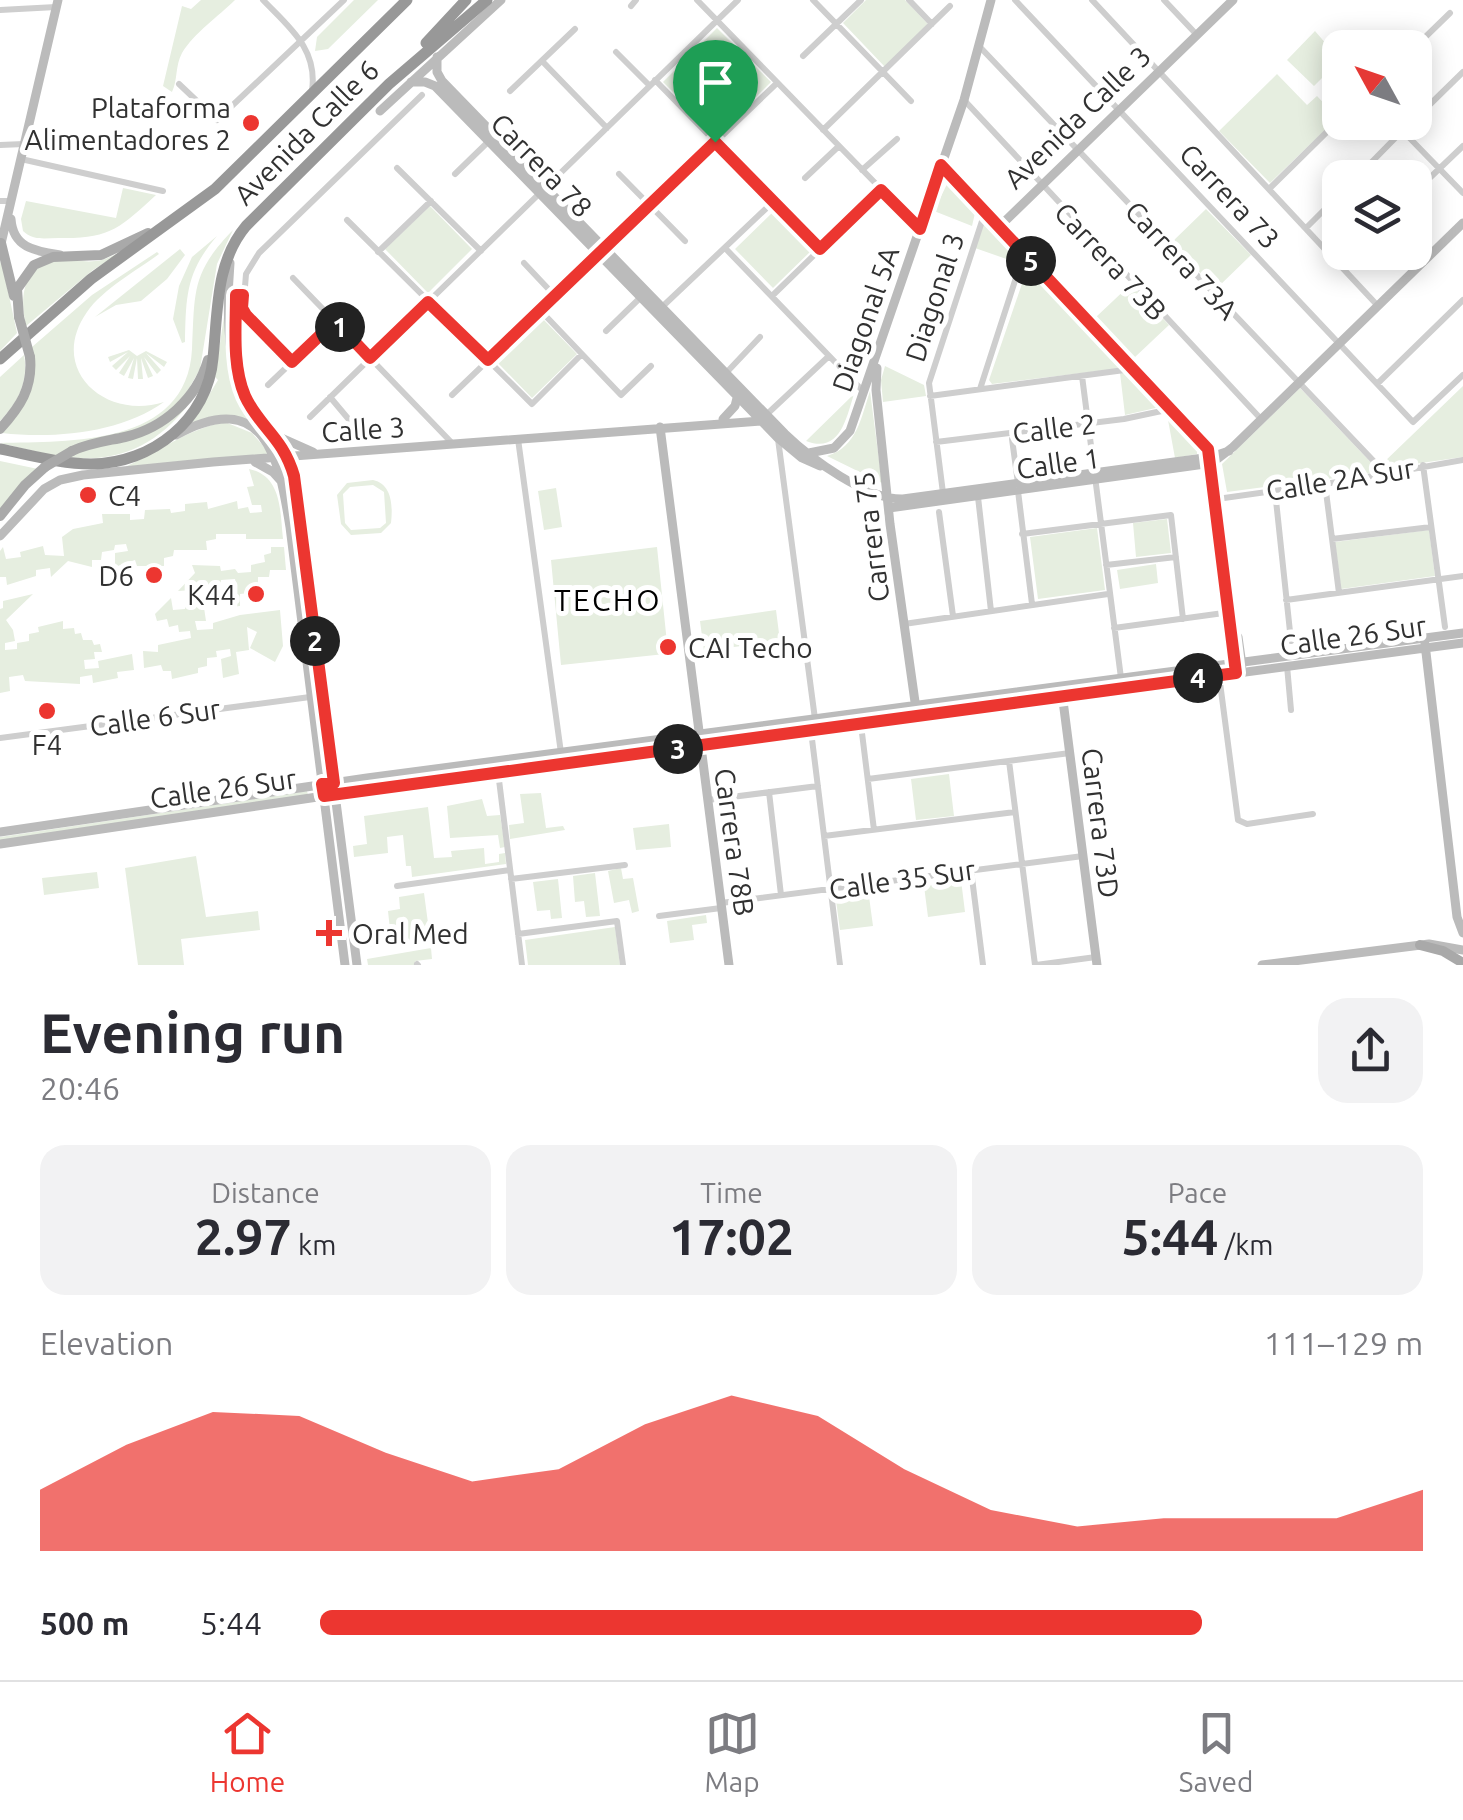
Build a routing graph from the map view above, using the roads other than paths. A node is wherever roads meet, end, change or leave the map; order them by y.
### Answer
1 (263, 0) edge
2 (344, 0) edge
3 (407, 0) edge
4 (466, 0) edge
5 (486, 0) edge
6 (501, 0) edge
7 (697, 0) edge
8 (738, 0) edge
9 (813, 0) edge
10 (861, 0) edge
11 (909, 0) edge
12 (992, 0) edge
13 (1015, 0) edge
14 (1092, 0) edge
15 (1164, 0) edge
16 (1233, 0) edge
17 (57, 3) edge
18 (950, 6) dead end
19 (0, 10) edge
20 (1450, 12) dead end
21 (717, 21) junction
22 (836, 24) junction
23 (932, 24) junction
24 (575, 29) dead end
25 (1432, 30) edge
26 (1197, 35) junction
27 (302, 41) junction
28 (979, 46) junction
29 (616, 52) dead end
30 (804, 56) dead end
31 (438, 57) junction
32 (542, 61) junction
33 (883, 72) junction
34 (1160, 72) junction
35 (1463, 72) edge
36 (411, 82) junction
37 (777, 82) junction
38 (652, 83) junction
39 (179, 84) dead end
40 (389, 84) junction
41 (510, 91) dead end
42 (422, 95) dead end
43 (310, 97) junction
44 (964, 100) junction
45 (911, 101) dead end
46 (1432, 102) edge
47 (380, 111) joint
48 (1119, 111) junction
49 (392, 124) junction
50 (607, 128) junction
51 (823, 130) junction
52 (1322, 137) edge
53 (491, 139) junction
54 (897, 139) dead end
55 (1393, 140) edge
56 (1411, 140) edge
57 (715, 142) junction
58 (24, 144) junction
59 (0, 145) edge
60 (839, 146) junction
61 (1463, 146) edge
62 (1079, 150) junction
63 (20, 159) junction
64 (1374, 160) edge
65 (941, 165) junction
66 (397, 168) dead end
67 (1440, 168) junction
68 (862, 170) junction
69 (455, 174) dead end
70 (618, 174) dead end
71 (1432, 176) edge
72 (805, 178) dead end
73 (1041, 186) junction
74 (1269, 189) junction
75 (881, 190) junction
76 (163, 191) dead end
77 (542, 191) junction
78 (1463, 192) edge
79 (5, 201) edge
80 (430, 201) junction
81 (774, 201) junction
82 (649, 205) junction
83 (985, 212) junction
84 (1322, 212) edge
85 (346, 220) dead end
86 (170, 222) junction
87 (1463, 222) edge
88 (999, 227) junction
89 (1306, 228) junction
90 (920, 229) junction
91 (685, 241) dead end
92 (0, 245) edge
93 (232, 245) junction
94 (1322, 245) edge
95 (725, 248) junction
96 (820, 249) junction
97 (480, 251) junction
98 (378, 252) junction
99 (601, 252) junction
100 (1024, 253) junction
101 (63, 256) junction
102 (524, 264) dead end
103 (1345, 270) edge
104 (293, 278) dead end
105 (240, 295) junction
106 (643, 295) junction
107 (556, 296) junction
108 (772, 296) junction
109 (1463, 300) edge
110 (428, 302) junction
111 (1378, 306) junction
112 (540, 310) junction
113 (659, 311) junction
114 (18, 312) junction
115 (335, 321) junction
116 (606, 330) dead end
117 (216, 331) junction
118 (760, 337) dead end
119 (1338, 344) junction
120 (879, 350) junction
121 (582, 354) junction
122 (829, 356) junction
123 (0, 358) edge
124 (370, 358) junction
125 (488, 360) junction
126 (292, 362) junction
127 (652, 366) dead end
128 (1133, 370) junction
129 (726, 373) junction
130 (1463, 375) edge
131 (1082, 376) junction
132 (1298, 383) junction
133 (1377, 384) junction
134 (268, 386) dead end
135 (980, 389) junction
136 (863, 391) junction
137 (452, 395) dead end
138 (930, 396) junction
139 (330, 398) junction
140 (738, 398) junction
141 (246, 399) junction
142 (1171, 409) junction
143 (310, 416) dead end
144 (761, 417) junction
145 (723, 419) junction
146 (1261, 419) junction
147 (693, 424) junction
148 (1088, 424) junction
149 (660, 427) junction
150 (1, 428) edge
151 (275, 434) junction
152 (354, 434) dead end
153 (778, 438) junction
154 (518, 439) junction
155 (1012, 439) dead end
156 (936, 442) junction
157 (453, 444) junction
158 (159, 446) junction
159 (0, 449) edge
160 (806, 453) junction
161 (331, 454) junction
162 (288, 457) junction
163 (276, 458) junction
164 (247, 460) junction
165 (1211, 460) junction
166 (1463, 460) edge
167 (1422, 466) junction
168 (827, 468) junction
169 (1386, 474) junction
170 (1094, 477) junction
171 (283, 484) junction
172 (1326, 484) junction
173 (1018, 487) junction
174 (1275, 491) junction
175 (943, 493) junction
176 (984, 496) junction
177 (1216, 499) junction
178 (888, 503) junction
179 (938, 512) dead end
180 (0, 516) edge
181 (1101, 524) junction
182 (1431, 526) junction
183 (1022, 534) junction
184 (0, 536) edge
185 (1332, 540) junction
186 (1176, 557) junction
187 (1106, 566) junction
188 (1463, 576) edge
189 (1438, 580) junction
190 (1339, 593) junction
191 (1108, 594) junction
192 (1286, 600) junction
193 (1032, 604) junction
194 (991, 611) junction
195 (1231, 612) junction
196 (954, 616) junction
197 (1183, 619) junction
198 (904, 624) junction
199 (1445, 627) dead end
200 (1114, 628) junction
201 (1463, 633) edge
202 (1291, 641) dead end
203 (1425, 643) junction
204 (1463, 643) edge
205 (1287, 666) junction
206 (1239, 668) junction
207 (1219, 676) junction
208 (1122, 678) junction
209 (1061, 686) junction
210 (1082, 695) junction
211 (310, 697) junction
212 (1063, 698) junction
213 (1291, 710) dead end
214 (917, 712) junction
215 (815, 719) junction
216 (1066, 724) junction
217 (861, 725) junction
218 (811, 731) junction
219 (0, 738) edge
220 (699, 740) junction
221 (561, 752) junction
222 (1070, 753) junction
223 (1009, 760) junction
224 (498, 772) junction
225 (868, 779) junction
226 (818, 786) junction
227 (329, 790) junction
228 (770, 792) junction
229 (707, 800) junction
230 (1015, 812) junction
231 (1313, 814) dead end
232 (874, 830) junction
233 (0, 832) edge
234 (824, 836) junction
235 (0, 844) edge
236 (1083, 856) junction
237 (625, 864) dead end
238 (1022, 864) junction
239 (510, 870) junction
240 (971, 870) junction
241 (512, 880) junction
242 (397, 886) dead end
243 (830, 889) junction
244 (781, 896) junction
245 (721, 906) junction
246 (659, 916) dead end
247 (1463, 933) edge
248 (518, 934) junction
249 (1420, 945) junction
250 (1463, 950) edge
251 (1096, 961) edge
252 (1463, 964) edge
253 (345, 965) edge
254 (357, 965) edge
255 (522, 965) edge
256 (623, 965) edge
257 (728, 965) edge
258 (840, 965) edge
259 (983, 965) edge
260 (1035, 965) edge
261 (1262, 965) edge

1 - 27 street
2 - 27 street
3 - 43 highway, Avenida Calle 6
4 - 40 highway
5 - 40 highway, Avenida Calle 6
6 - 31 street
7 - 21 street
8 - 21 street
9 - 22 street
10 - 22 street
11 - 23 street
12 - 28 street, Diagonal 5A
13 - 48 street, Carrera 73
14 - 34 street
15 - 26 street
16 - 26 street, Avenida Calle 3
17 - 19 street
17 - 58 street
18 - 23 street
20 - 25 street
21 - 37 street
21 - 38 street
22 - 30 street
22 - 33 street
23 - 33 street
24 - 32 street
26 - 34 street, Avenida Calle 3
27 - 39 street
27 - 43 street
28 - 44 street, Diagonal 5A
28 - 62 street, Carrera 73A
29 - 38 street
31 - 36 street
31 - 53 street, Carrera 78
32 - 41 street
32 - 50 street
33 - 45 street
33 - 51 street
34 - 48 street, Avenida Calle 3
34 - 74 street
35 - 46 street
36 - 47 street
36 - 53 street, Carrera 78
37 - 51 street
37 - 57 street
38 - 50 street
38 - 57 street
40 - 93 highway, Avenida Calle 6
42 - 49 street
43 - 86 highway, Avenida Calle 6
44 - 65 street, Diagonal 5A
44 - 73 street, Carrera 73B
47 - 49 street
48 - 62 street, Avenida Calle 3
48 - 119 street, Carrera 73
49 - 105 street
50 - 77 street
51 - 60 street
52 - 74 street
53 - 69 street
53 - 77 street, Carrera 78
54 - 68 street
55 - 64 street
56 - 67 street
57 - 81 street
57 - 82 street
58 - 59 street
58 - 63 street
60 - 68 street
60 - 72 street
61 - 67 street
62 - 73 street, Avenida Calle 3
62 - 132 street, Carrera 73A
63 - 76 street
63 - 79 street
65 - 83 street
65 - 90 street, Diagonal 5A
66 - 80 street
67 - 71 street
67 - 78 street
68 - 75 street
70 - 82 street
73 - 88 street, Avenida Calle 3
73 - 146 street, Carrera 73B
74 - 89 street
75 - 90 street
75 - 96 street
77 - 97 street
77 - 99 street, Carrera 78
79 - 92 street
79 - 101 street
80 - 97 street
80 - 98 street
81 - 95 street
81 - 96 street
82 - 91 street
82 - 99 street
83 - 88 street
83 - 138 street, Diagonal 3
84 - 89 street
85 - 98 street
86 - 101 main road
86 - 123 highway
87 - 111 street, Calle 1
88 - 100 street
89 - 94 street
90 - 120 street, Diagonal 5A
92 - 114 main road
93 - 117 highway, Avenida Calle 6
93 - 141 street
95 - 108 street
95 - 113 street
96 - 108 street
97 - 110 street
98 - 110 street
99 - 106 street, Carrera 78
99 - 107 street
100 - 128 street
100 - 135 street
101 - 114 main road
102 - 107 street
103 - 111 street
104 - 115 street
105 - 126 street
105 - 141 street
106 - 113 street, Carrera 78
106 - 116 street
107 - 112 street
108 - 122 street
109 - 133 street
110 - 124 street
110 - 125 street
111 - 119 street, Calle 1
112 - 121 street
112 - 125 street
113 - 129 street, Carrera 78
113 - 140 street, Carrera 78
114 - 150 main road, bridge
115 - 124 street
115 - 126 street
117 - 158 highway
117 - 180 main road, bridge
118 - 129 street
119 - 132 street, Calle 1
119 - 133 street, Carrera 73
120 - 136 street, Diagonal 5A
120 - 178 street, Carrera 75
121 - 125 street
121 - 127 street
122 - 136 street
122 - 144 street
124 - 139 street
124 - 157 street
125 - 137 street
126 - 134 street
128 - 131 street
128 - 142 street
129 - 144 street, Carrera 78
130 - 133 street, Carrera 73
131 - 135 street
131 - 148 street
132 - 146 street, Calle 1
132 - 169 street, Carrera 73A
135 - 138 street
136 - 160 street, Diagonal 5A
138 - 156 street, Diagonal 3
139 - 143 street
139 - 152 street
140 - 144 street, Carrera 78
140 - 145 street
141 - 151 street
142 - 148 street, Calle 2
142 - 165 street
144 - 145 street, Calle 3
144 - 147 street, Calle 3
144 - 153 street
144 - 160 street
145 - 147 street, Calle 3
146 - 165 street, Calle 1
147 - 149 street, Calle 3
148 - 156 street, Calle 2
148 - 170 street
149 - 154 street, Calle 3
149 - 220 street, Carrera 78B
151 - 161 street
151 - 162 street
153 - 168 street
153 - 215 street
154 - 157 street, Calle 3
154 - 221 street
155 - 173 street
156 - 175 street, Diagonal 3
157 - 161 street, Calle 3
158 - 159 highway
158 - 163 street
160 - 168 street
161 - 162 street, Calle 3
162 - 163 street, Calle 3
162 - 227 street
163 - 164 street, Calle 3
163 - 171 street
164 - 171 street
164 - 184 street, Calle 3
165 - 170 street, Calle 1
165 - 177 street
166 - 167 street, Calle 2A Sur
167 - 169 street, Calle 2A Sur
167 - 182 street
168 - 178 street
169 - 172 street, Calle 2A Sur
170 - 173 street, Calle 1
170 - 181 street
171 - 211 street
172 - 174 street, Calle 2A Sur
172 - 185 street
173 - 176 street, Calle 1
173 - 183 street
174 - 177 street, Calle 2A Sur
174 - 192 street
175 - 176 street, Calle 1
175 - 178 street, Calle 1
176 - 178 street, Calle 1
176 - 194 street
177 - 195 street
178 - 198 street, Carrera 75
179 - 196 street
181 - 183 street
181 - 186 street
181 - 187 street
182 - 185 street
182 - 189 street
183 - 193 street
185 - 190 street
186 - 187 street
186 - 197 street
187 - 191 street
188 - 189 street
189 - 190 street
189 - 199 street
190 - 192 street
191 - 193 street
191 - 200 street
192 - 202 street
193 - 194 street
194 - 196 street
195 - 197 street
195 - 206 street
196 - 198 street
197 - 200 street
198 - 214 street, Carrera 75
200 - 208 street
201 - 203 street, Calle 26 Sur
203 - 204 street, Calle 26 Sur
203 - 205 street, Calle 26 Sur
203 - 206 street, Calle 26 Sur
203 - 247 street
205 - 206 street, Calle 26 Sur
205 - 213 street
206 - 207 street, Calle 26 Sur
206 - 208 street, Calle 26 Sur
207 - 210 street, Calle 26 Sur
207 - 231 street
208 - 209 street, Calle 26 Sur
209 - 212 street, Carrera 73D
209 - 214 street, Calle 26 Sur
210 - 212 street, Calle 26 Sur
210 - 216 street
211 - 219 street, Calle 6 Sur
211 - 227 street
212 - 214 street, Calle 26 Sur
212 - 216 street, Carrera 73D
214 - 215 street, Calle 26 Sur
214 - 217 street, Calle 26 Sur
215 - 220 street, Calle 26 Sur
216 - 222 street, Carrera 73D
217 - 218 street, Calle 26 Sur
217 - 225 street
218 - 220 street, Calle 26 Sur
218 - 226 street
220 - 221 street, Calle 26 Sur
220 - 224 street, Calle 26 Sur
220 - 229 street, Carrera 78B
221 - 227 street, Calle 26 Sur
222 - 223 street
222 - 236 street, Carrera 73D
223 - 225 street
223 - 230 street
224 - 227 street, Calle 26 Sur
224 - 239 street
225 - 232 street
226 - 228 street
226 - 234 street
227 - 233 street, Calle 26 Sur
227 - 235 street, Calle 26 Sur
227 - 253 street
227 - 254 street
228 - 229 street
228 - 244 street
229 - 245 street, Carrera 78B
230 - 232 street
230 - 238 street
232 - 234 street
234 - 243 street
236 - 238 street, Calle 35 Sur
236 - 251 street, Carrera 73D
237 - 241 street
238 - 240 street, Calle 35 Sur
238 - 260 street
239 - 241 street
239 - 242 street
240 - 243 street, Calle 35 Sur
240 - 259 street
241 - 248 street
243 - 244 street, Calle 35 Sur
243 - 258 street
244 - 245 street, Calle 35 Sur
245 - 246 street, Calle 35 Sur
245 - 257 street, Carrera 78B
248 - 255 street
248 - 256 street
249 - 250 street
249 - 252 main road
249 - 261 street
251 - 260 street

